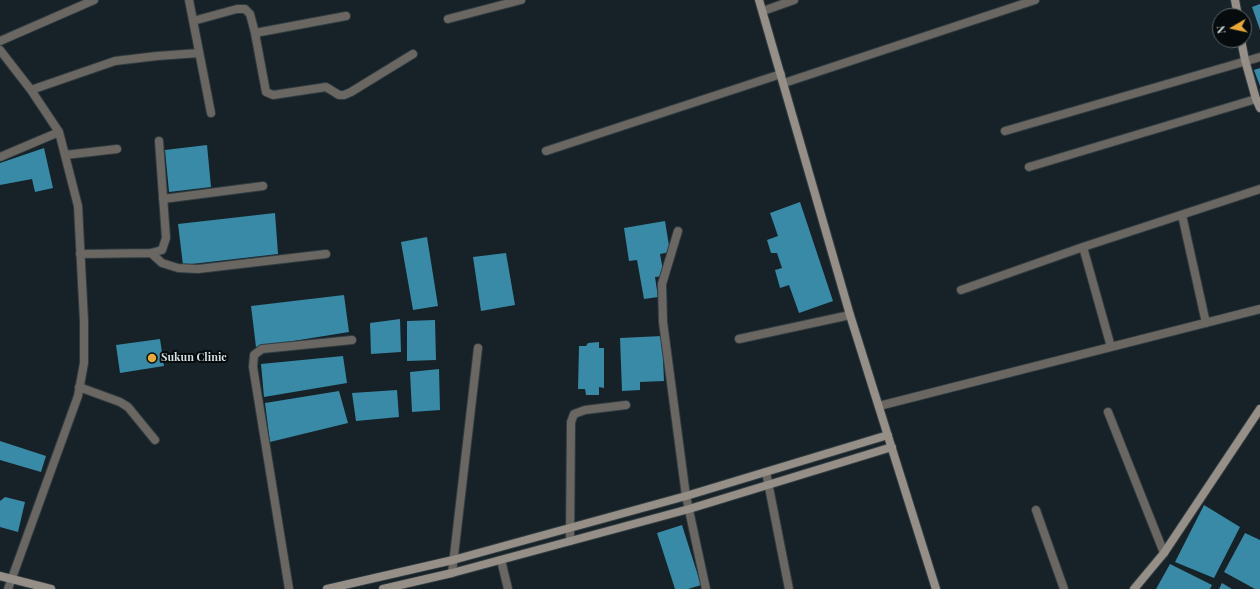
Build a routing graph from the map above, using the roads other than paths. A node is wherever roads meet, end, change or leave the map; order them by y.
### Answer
1 (94, 0) edge
2 (189, 0) edge
3 (520, 0) edge
4 (759, 0) edge
5 (794, 0) edge
6 (1035, 0) edge
7 (763, 11) junction
8 (346, 16) dead end
9 (448, 19) dead end
10 (193, 21) junction
11 (255, 33) junction
12 (0, 41) edge
13 (1243, 48) edge
14 (0, 50) edge
15 (199, 54) junction
16 (413, 54) dead end
17 (1260, 57) edge
18 (1245, 60) junction
19 (781, 74) junction
20 (784, 83) junction
21 (31, 90) junction
22 (1256, 99) junction
23 (1260, 108) edge
24 (210, 113) dead end
25 (1005, 131) dead end
26 (59, 132) junction
27 (159, 141) dead end
28 (117, 149) dead end
29 (546, 151) dead end
30 (65, 155) junction
31 (0, 157) edge
32 (1029, 167) dead end
33 (263, 186) dead end
34 (1260, 189) edge
35 (163, 199) junction
36 (1182, 215) junction
37 (678, 231) dead end
38 (1083, 247) junction
39 (151, 253) junction
40 (80, 254) junction
41 (326, 254) dead end
42 (961, 290) dead end
43 (1260, 309) edge
44 (850, 315) junction
45 (1206, 323) junction
46 (739, 339) dead end
47 (352, 340) dead end
48 (1111, 347) junction
49 (478, 348) dead end
50 (79, 387) junction
51 (626, 405) dead end
52 (879, 406) junction
53 (1260, 409) edge
54 (1108, 412) dead end
55 (888, 435) junction
56 (155, 440) dead end
57 (892, 447) junction
58 (766, 472) junction
59 (769, 485) junction
60 (686, 496) junction
61 (689, 509) junction
62 (1036, 510) dead end
63 (569, 527) junction
64 (570, 541) junction
65 (1164, 553) junction
66 (453, 560) junction
67 (501, 560) junction
68 (452, 573) junction
69 (0, 576) edge
70 (11, 579) junction
71 (8, 589) edge
72 (51, 589) edge
73 (289, 589) edge
74 (327, 589) edge
75 (383, 589) edge
76 (508, 589) edge
77 (706, 589) edge
78 (789, 589) edge
79 (936, 589) edge
80 (1064, 589) edge
81 (1134, 589) edge

1 - 12 street
2 - 10 street
3 - 9 street
4 - 7 street
5 - 7 street
6 - 20 street
7 - 19 street
8 - 11 street
10 - 11 street
10 - 15 street
11 - 16 street
13 - 18 street
14 - 21 street
15 - 21 street
15 - 24 street
17 - 18 street
18 - 22 street
18 - 25 street
19 - 20 street
19 - 29 street
20 - 44 street
21 - 26 street
22 - 23 street
22 - 32 street
26 - 30 street
26 - 31 street
27 - 35 street
28 - 30 street
30 - 40 street
33 - 35 street
34 - 36 street
35 - 39 street
36 - 38 street
36 - 45 street
37 - 60 street
38 - 42 street
38 - 48 street
39 - 40 street
39 - 41 street
40 - 50 street
43 - 45 street
44 - 46 street
44 - 52 street
45 - 48 street
47 - 73 street
48 - 52 street
49 - 66 street
50 - 56 street
50 - 70 street
51 - 63 street
52 - 55 street
53 - 65 street
54 - 65 street
55 - 57 street
55 - 58 street
57 - 59 street
57 - 79 street
58 - 59 street
58 - 60 street
59 - 61 street
59 - 78 street
60 - 61 street
60 - 63 street
61 - 64 street
61 - 77 street
62 - 80 street
63 - 64 street
63 - 66 street
64 - 67 street
65 - 81 street
66 - 68 street
66 - 74 street
67 - 68 street
67 - 76 street
68 - 75 street
69 - 70 street
70 - 71 street
70 - 72 street

